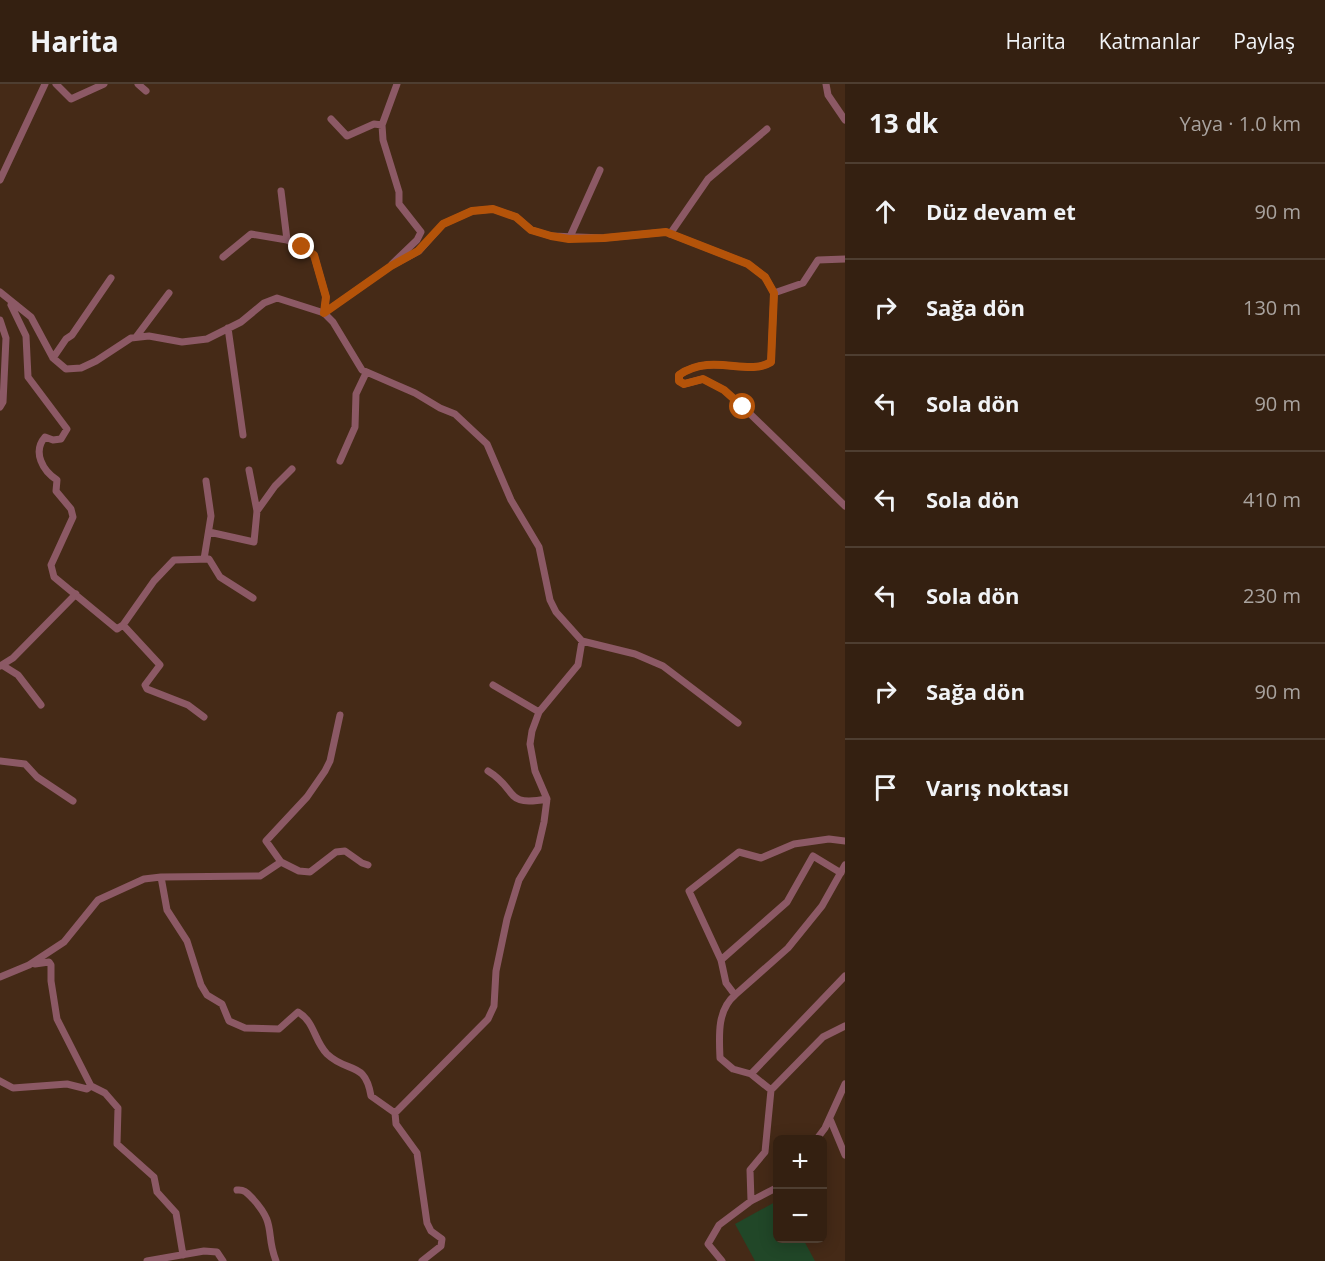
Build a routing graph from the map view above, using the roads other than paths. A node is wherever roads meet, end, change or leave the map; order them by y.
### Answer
1 (45, 84) edge
2 (56, 84) edge
3 (104, 84) edge
4 (138, 84) edge
5 (397, 84) edge
6 (826, 84) edge
7 (146, 90) dead end
8 (331, 119) dead end
9 (845, 120) edge
10 (382, 125) junction
11 (767, 129) dead end
12 (600, 170) dead end
13 (0, 179) edge
14 (280, 191) dead end
15 (670, 234) junction
16 (569, 239) junction
17 (287, 240) junction
18 (223, 257) dead end
19 (845, 259) edge
20 (391, 266) junction
21 (111, 278) dead end
22 (0, 292) edge
23 (169, 293) dead end
24 (774, 293) junction
25 (10, 302) junction
26 (324, 313) junction
27 (0, 320) edge
28 (228, 328) junction
29 (136, 337) junction
30 (53, 358) junction
31 (366, 373) junction
32 (0, 407) edge
33 (243, 435) dead end
34 (340, 461) dead end
35 (292, 469) dead end
36 (249, 470) dead end
37 (206, 481) dead end
38 (845, 506) edge
39 (258, 511) junction
40 (209, 532) junction
41 (204, 559) junction
42 (76, 594) junction
43 (253, 598) dead end
44 (123, 625) junction
45 (582, 641) junction
46 (1, 665) edge
47 (493, 686) dead end
48 (41, 705) dead end
49 (539, 712) junction
50 (340, 715) dead end
51 (204, 717) dead end
52 (738, 723) dead end
53 (0, 761) edge
54 (488, 771) dead end
55 (547, 799) junction
56 (73, 801) dead end
57 (845, 841) edge
58 (281, 862) junction
59 (368, 865) dead end
60 (843, 869) edge
61 (161, 877) junction
62 (721, 960) junction
63 (29, 965) junction
64 (845, 976) edge
65 (0, 977) edge
66 (735, 995) junction
67 (845, 1026) edge
68 (751, 1074) junction
69 (0, 1081) edge
70 (845, 1084) edge
71 (91, 1086) junction
72 (771, 1090) junction
73 (394, 1113) junction
74 (830, 1118) junction
75 (819, 1135) edge
76 (845, 1155) edge
77 (775, 1189) edge
78 (237, 1190) dead end
79 (751, 1202) junction
80 (183, 1255) junction
81 (147, 1261) edge
82 (223, 1261) edge
83 (276, 1261) edge
84 (422, 1261) edge
85 (722, 1261) edge

1 - 13 street
2 - 3 street
4 - 7 street
5 - 10 street
6 - 9 street
8 - 10 street
10 - 20 street
11 - 15 street
12 - 16 street
14 - 17 street
15 - 16 street
15 - 24 street
16 - 20 street
17 - 18 street
17 - 26 street
19 - 24 street
20 - 26 street
21 - 30 street
22 - 25 street
23 - 29 street
24 - 38 street
25 - 30 street
25 - 42 street
26 - 28 street
26 - 31 street
27 - 32 street
28 - 29 street
28 - 33 street
29 - 30 street
31 - 34 street
31 - 45 street
35 - 39 street
36 - 39 street
37 - 40 street
39 - 40 street
40 - 41 street
41 - 43 street
41 - 44 street
42 - 44 street
42 - 46 street
44 - 51 street
45 - 49 street
45 - 52 street
46 - 48 street
47 - 49 street
49 - 55 street
50 - 58 street
53 - 56 street
54 - 55 street
55 - 73 street
57 - 62 street
58 - 59 street
58 - 61 street
60 - 62 street
60 - 66 street
61 - 63 street
61 - 73 street
62 - 66 street
63 - 65 street
63 - 71 street
64 - 68 street
66 - 68 street
67 - 72 street
68 - 72 street
69 - 71 street
70 - 74 street
71 - 80 street
72 - 79 street
73 - 84 street
74 - 75 street
74 - 76 street
77 - 79 street
78 - 83 street
79 - 85 street
80 - 81 street
80 - 82 street

